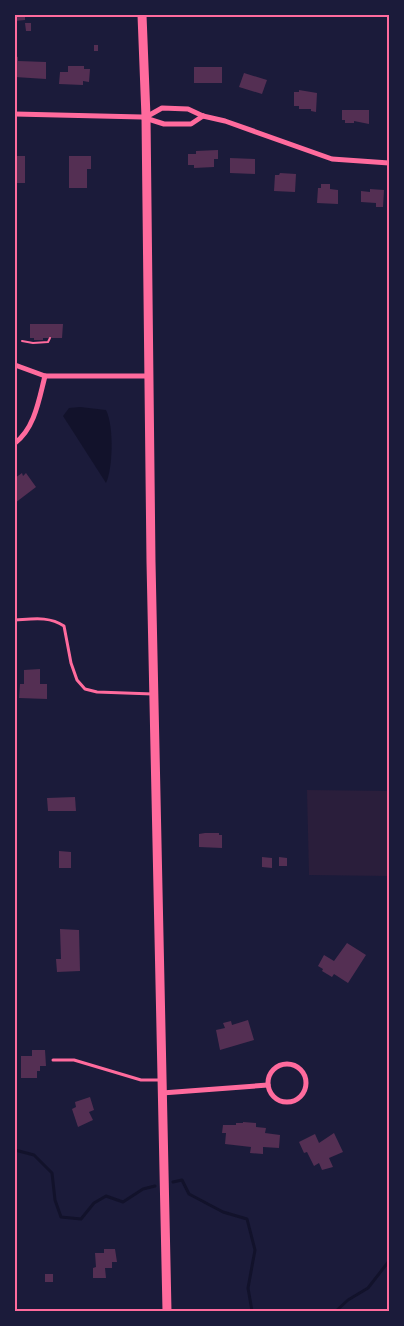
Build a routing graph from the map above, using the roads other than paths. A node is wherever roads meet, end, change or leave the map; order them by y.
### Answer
1 (142, 15) edge
2 (15, 114) edge
3 (203, 116) junction
4 (146, 117) junction
5 (389, 163) edge
6 (15, 365) edge
7 (45, 376) junction
8 (148, 376) junction
9 (15, 443) edge
10 (15, 620) edge
11 (153, 694) junction
12 (52, 1060) dead end
13 (162, 1080) junction
14 (268, 1085) junction
15 (162, 1093) junction
16 (167, 1311) edge

1 - 4 main road
2 - 4 street
3 - 4 street
3 - 4 street
3 - 5 street
4 - 8 main road
6 - 7 street
7 - 8 street
7 - 9 street
8 - 11 main road
10 - 11 lane
11 - 13 main road
12 - 13 lane
13 - 15 main road
14 - 14 street
14 - 15 street
15 - 16 main road

